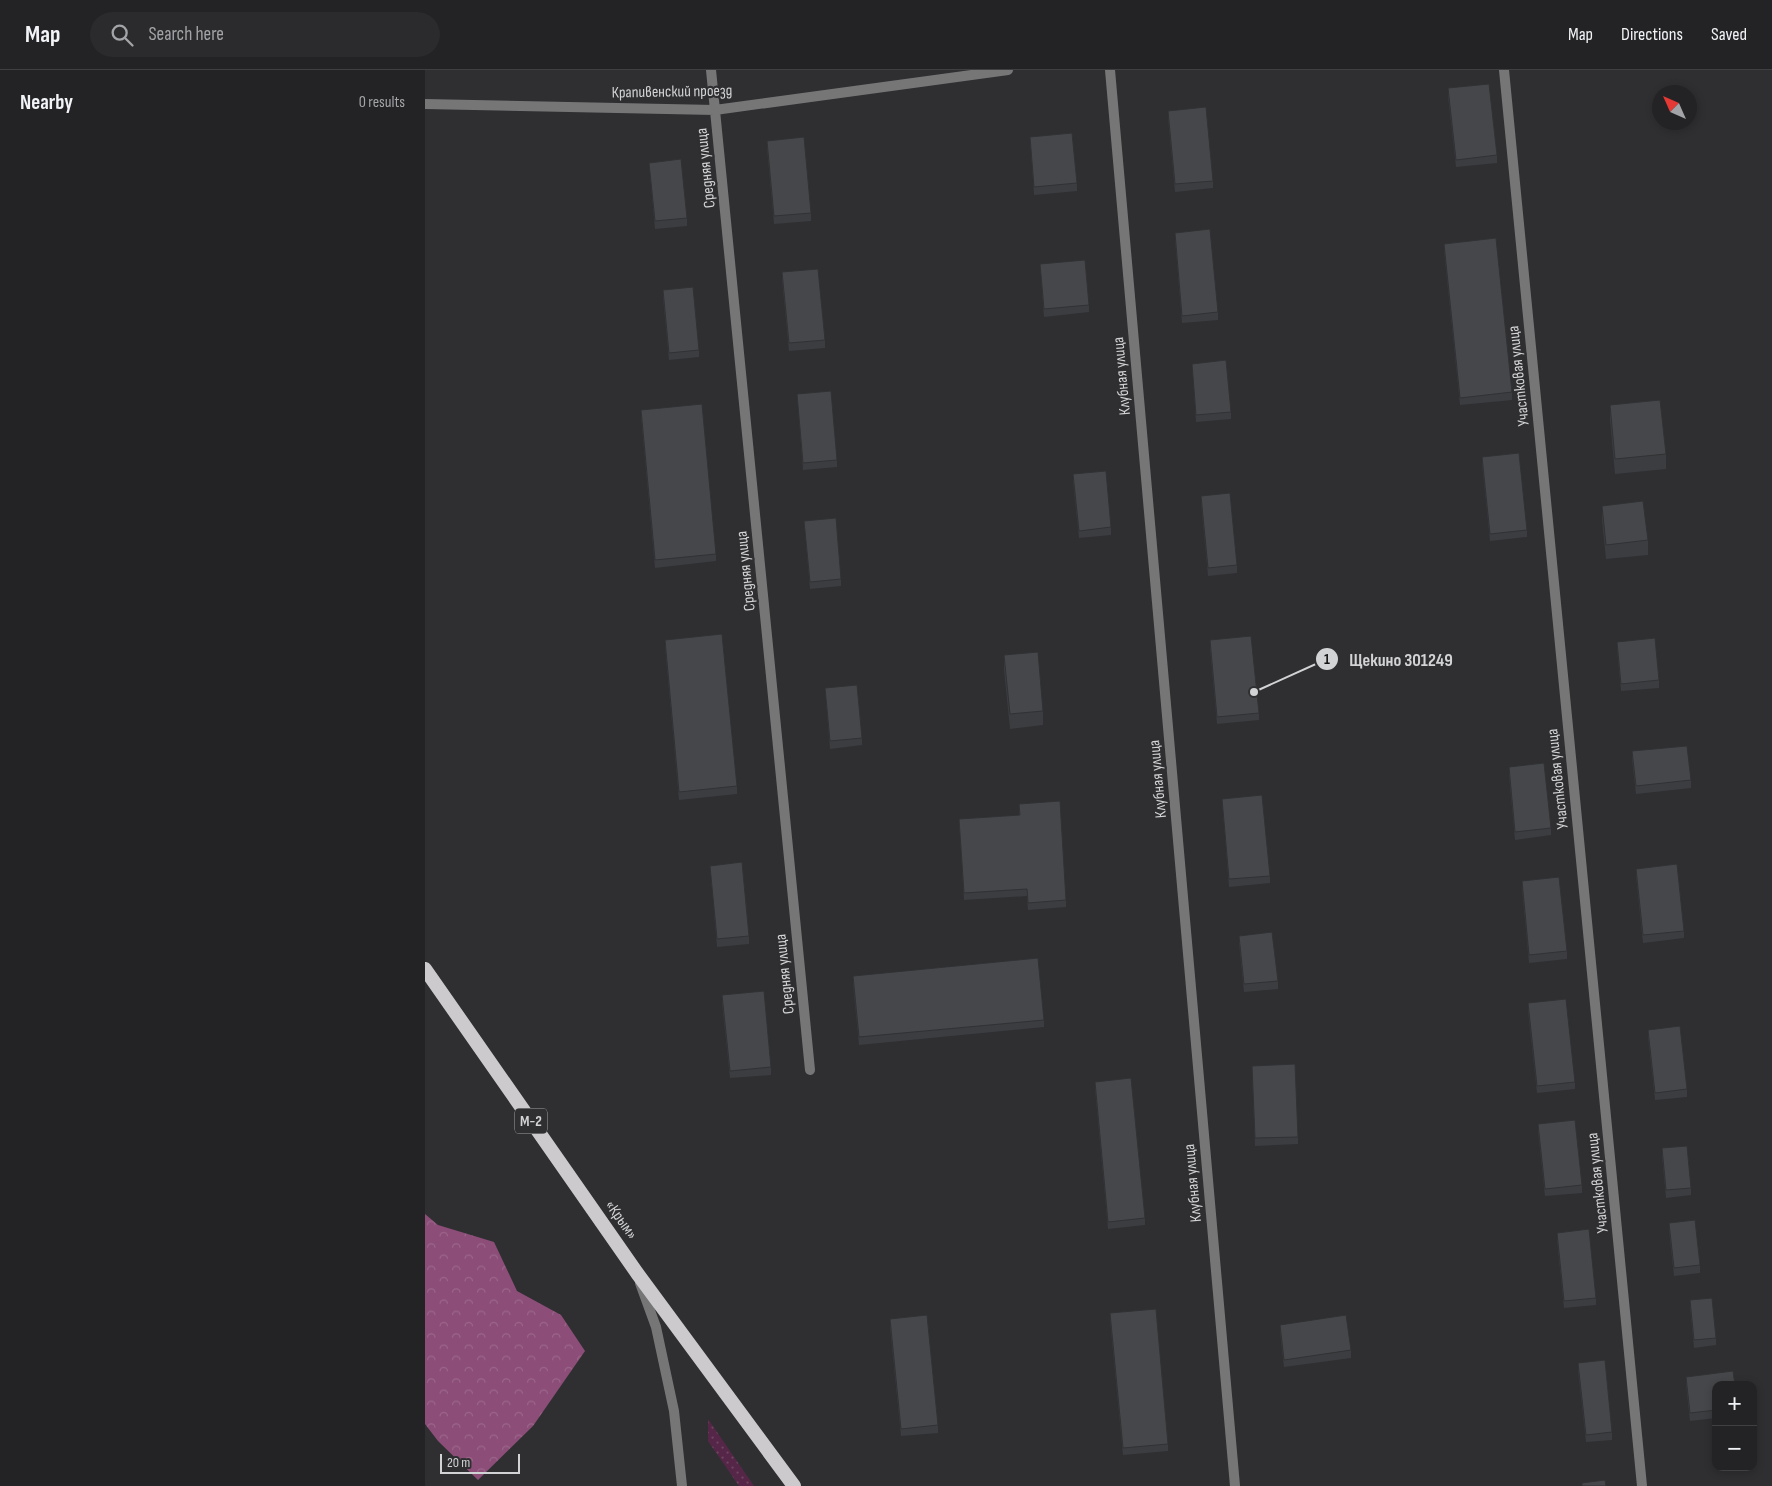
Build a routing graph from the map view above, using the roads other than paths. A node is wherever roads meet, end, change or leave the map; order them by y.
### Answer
1 (711, 70) edge
2 (1007, 70) edge
3 (1110, 70) edge
4 (1504, 70) edge
5 (425, 104) edge
6 (715, 110) junction
7 (425, 969) edge
8 (810, 1070) dead end
9 (637, 1273) junction
10 (682, 1486) edge
11 (794, 1486) edge
12 (1235, 1486) edge
13 (1642, 1486) edge

1 - 6 street, Средняя улица
2 - 6 street, Крапивенский проезд
3 - 12 street, Клубная улица
4 - 13 street, Участковая улица
5 - 6 street, Крапивенский проезд
6 - 8 street, Средняя улица
7 - 9 highway, «Крым» / М-2
9 - 10 street
9 - 11 highway, «Крым» / М-2

